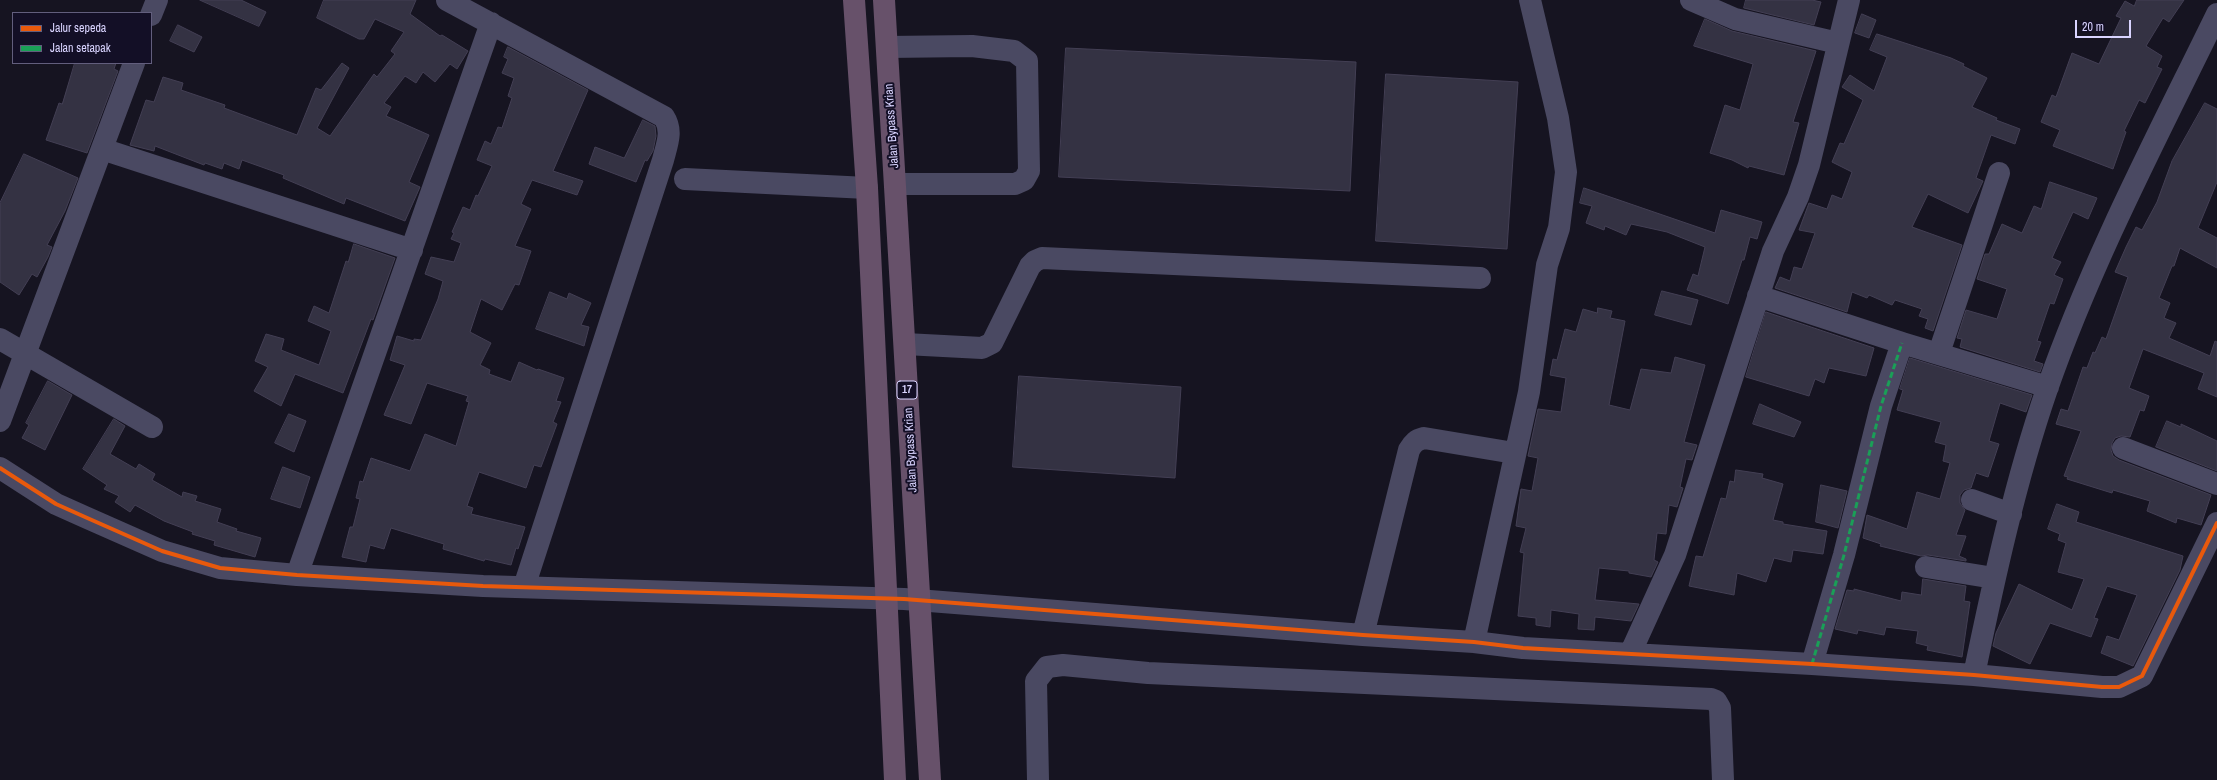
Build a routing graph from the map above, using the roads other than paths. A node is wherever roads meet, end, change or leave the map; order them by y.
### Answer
1 (156, 0) edge
2 (447, 0) edge
3 (854, 0) edge
4 (884, 0) edge
5 (1530, 0) edge
6 (1691, 0) edge
7 (1849, 0) edge
8 (152, 12) edge
9 (2217, 14) edge
10 (490, 23) junction
11 (1838, 44) junction
12 (887, 47) junction
13 (134, 64) edge
14 (102, 149) junction
15 (1999, 173) dead end
16 (685, 179) dead end
17 (896, 184) junction
18 (867, 188) junction
19 (412, 250) junction
20 (1480, 278) dead end
21 (1758, 296) junction
22 (0, 340) edge
23 (1902, 343) junction
24 (905, 344) junction
25 (1939, 353) junction
26 (26, 354) junction
27 (2048, 387) junction
28 (0, 421) edge
29 (152, 427) dead end
30 (2124, 448) dead end
31 (1514, 453) junction
32 (0, 468) edge
33 (2217, 484) edge
34 (1972, 500) dead end
35 (2011, 514) junction
36 (2217, 523) edge
37 (1926, 567) dead end
38 (297, 575) junction
39 (1994, 578) junction
40 (524, 587) junction
41 (886, 598) junction
42 (920, 600) junction
43 (1363, 635) junction
44 (1474, 642) junction
45 (1630, 654) junction
46 (1812, 664) junction
47 (1974, 675) junction
48 (895, 780) edge
49 (930, 780) edge
50 (1038, 780) edge
51 (1723, 780) edge

1 - 8 street
2 - 10 street
3 - 18 highway
4 - 12 highway, Jalan Bypass Krian / 17
5 - 31 street
6 - 11 street
7 - 11 street
9 - 27 street
10 - 19 street
10 - 40 street
11 - 21 street
12 - 17 highway, Jalan Bypass Krian / 17
12 - 17 street
13 - 14 street
14 - 19 street
14 - 26 street
15 - 25 street
16 - 18 street
17 - 24 highway, Jalan Bypass Krian / 17
18 - 41 highway
19 - 38 street
20 - 24 street
21 - 23 street
21 - 45 street
22 - 26 street
23 - 25 street
23 - 46 street
24 - 42 highway, Jalan Bypass Krian / 17
25 - 27 street
26 - 28 street
26 - 29 street
27 - 35 street
30 - 33 street
31 - 43 street
31 - 44 street
32 - 38 street
34 - 35 street
35 - 39 street
36 - 47 street
37 - 39 street
38 - 40 street
39 - 47 street
40 - 41 street
41 - 42 street
41 - 48 highway
42 - 43 street
42 - 49 highway, Jalan Bypass Krian / 17
43 - 44 street
44 - 45 street
45 - 46 street
46 - 47 street
50 - 51 street

